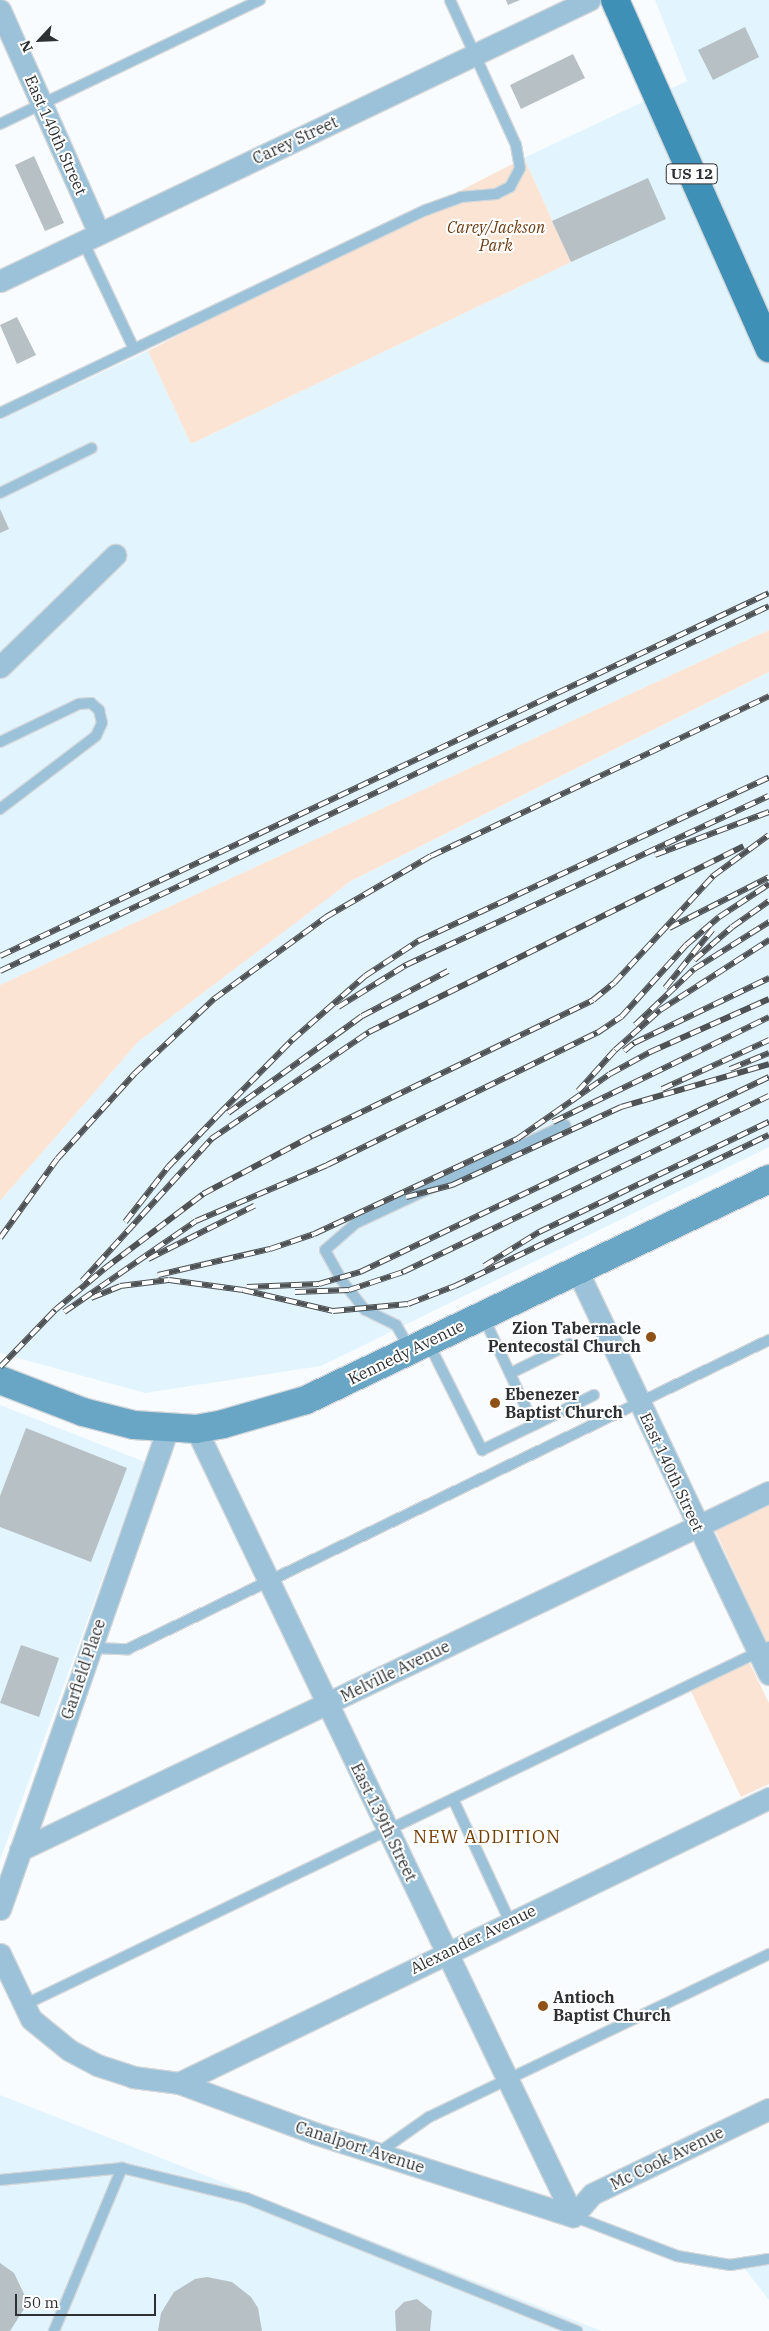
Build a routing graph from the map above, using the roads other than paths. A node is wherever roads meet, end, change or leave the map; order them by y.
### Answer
1 (260, 0) edge
2 (450, 0) edge
3 (615, 0) edge
4 (584, 1) edge
5 (0, 10) edge
6 (474, 55) junction
7 (42, 104) junction
8 (0, 124) edge
9 (91, 237) junction
10 (0, 281) edge
11 (769, 348) edge
12 (134, 349) junction
13 (0, 413) edge
14 (92, 448) dead end
15 (0, 493) edge
16 (115, 555) dead end
17 (0, 667) edge
18 (0, 742) edge
19 (0, 810) edge
20 (565, 1125) dead end
21 (769, 1179) edge
22 (577, 1270) junction
23 (483, 1316) junction
24 (769, 1340) edge
25 (570, 1344) dead end
26 (419, 1346) junction
27 (511, 1373) junction
28 (0, 1380) edge
29 (594, 1395) dead end
30 (639, 1402) junction
31 (534, 1425) junction
32 (168, 1428) junction
33 (196, 1429) junction
34 (769, 1492) edge
35 (698, 1525) junction
36 (268, 1579) junction
37 (91, 1648) junction
38 (764, 1650) edge
39 (769, 1674) edge
40 (327, 1704) junction
41 (769, 1798) edge
42 (453, 1799) junction
43 (388, 1830) junction
44 (20, 1850) junction
45 (0, 1909) edge
46 (510, 1922) junction
47 (447, 1952) junction
48 (0, 1954) edge
49 (769, 1954) edge
50 (24, 2005) junction
51 (508, 2079) junction
52 (179, 2083) junction
53 (769, 2109) edge
54 (377, 2153) junction
55 (122, 2168) junction
56 (0, 2180) edge
57 (573, 2216) junction
58 (769, 2259) edge
59 (54, 2331) edge
60 (577, 2331) edge

1 - 7 lane
2 - 6 lane
3 - 11 main road, US 12
4 - 6 street, Carey Street
5 - 7 street, East 140th Street
6 - 9 street, Carey Street
6 - 12 lane
7 - 8 lane
7 - 9 street, East 140th Street
9 - 10 street, Carey Street
9 - 12 lane
12 - 13 lane
14 - 15 lane
16 - 17 street
18 - 19 lane
20 - 26 lane
21 - 22 main road, Kennedy Avenue
22 - 23 main road, Kennedy Avenue
22 - 30 street, East 140th Street
23 - 26 main road, Kennedy Avenue
23 - 27 lane
24 - 30 lane
25 - 27 lane
26 - 31 lane
26 - 33 main road, Kennedy Avenue
27 - 31 lane
28 - 32 main road, Kennedy Avenue
29 - 31 lane
30 - 35 street, East 140th Street
30 - 36 lane
32 - 33 main road, Kennedy Avenue
32 - 37 street, Garfield Place
33 - 36 street, East 139th Street
34 - 35 street, Melville Avenue
35 - 38 street, East 140th Street
35 - 40 street, Melville Avenue
36 - 37 lane
36 - 40 street, East 139th Street
37 - 44 street, Garfield Place
38 - 39 street, East 140th Street
38 - 42 lane
40 - 43 street, East 139th Street
40 - 44 street, Melville Avenue
41 - 46 street, Alexander Avenue
42 - 43 lane
42 - 46 lane
43 - 47 street, East 139th Street
43 - 50 lane
44 - 45 street, Garfield Place
46 - 47 street, Alexander Avenue
47 - 51 street, East 139th Street
47 - 52 street, Alexander Avenue
48 - 50 street, Canalport Avenue
49 - 51 lane
50 - 52 street, Canalport Avenue
51 - 54 lane
51 - 57 street, East 139th Street
52 - 54 street, Canalport Avenue
53 - 57 street, Mc Cook Avenue
54 - 57 street, Canalport Avenue
55 - 56 lane
55 - 59 lane
55 - 60 lane
57 - 58 lane, Canalport Avenue

